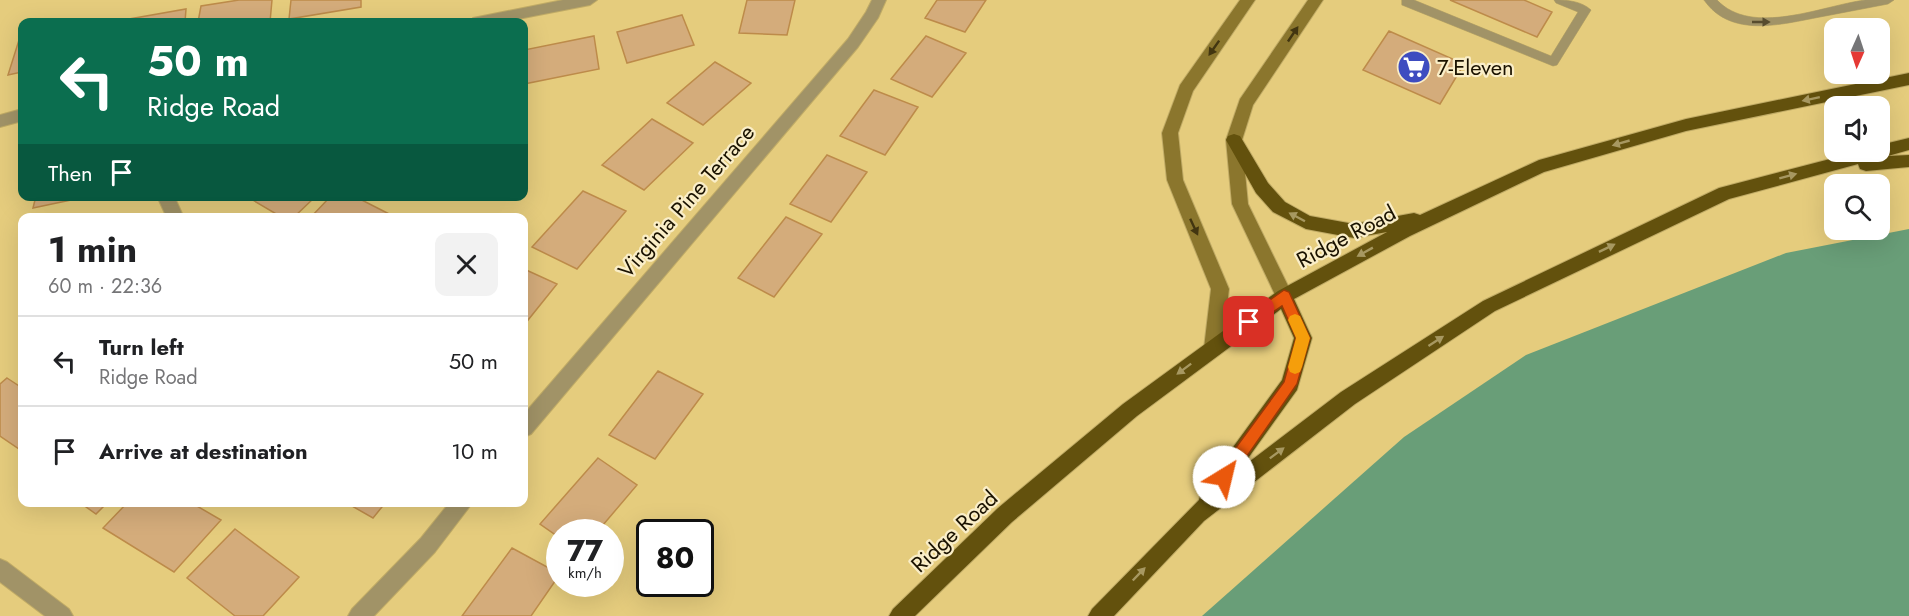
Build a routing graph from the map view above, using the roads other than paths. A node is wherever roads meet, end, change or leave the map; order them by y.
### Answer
1 (590, 0) edge
2 (879, 0) edge
3 (1248, 0) edge
4 (1316, 0) edge
5 (1408, 0) edge
6 (1560, 0) edge
7 (1710, 0) edge
8 (1888, 0) edge
9 (498, 18) edge
10 (1909, 79) edge
11 (18, 116) edge
12 (0, 121) edge
13 (1234, 140) junction
14 (1909, 144) edge
15 (1909, 161) edge
16 (1819, 168) junction
17 (1436, 216) junction
18 (1284, 296) junction
19 (1213, 348) junction
20 (528, 423) edge
21 (459, 507) edge
22 (1197, 514) junction
23 (0, 568) edge
24 (62, 616) edge
25 (359, 616) edge
26 (900, 616) edge
27 (1099, 616) edge

1 - 9 street
2 - 20 street, Virginia Pine Terrace
3 -> 19 street
13 -> 4 street
5 - 6 lane
7 -> 8 lane
10 -> 17 highway, Ridge Road
11 - 12 street
17 -> 13 highway
13 - 18 street
14 - 16 highway
15 - 16 highway
22 -> 16 highway
17 -> 18 highway, Ridge Road
18 - 19 highway, Ridge Road
18 - 22 highway
19 -> 26 highway, Ridge Road
21 - 25 street
27 -> 22 highway
23 - 24 street

